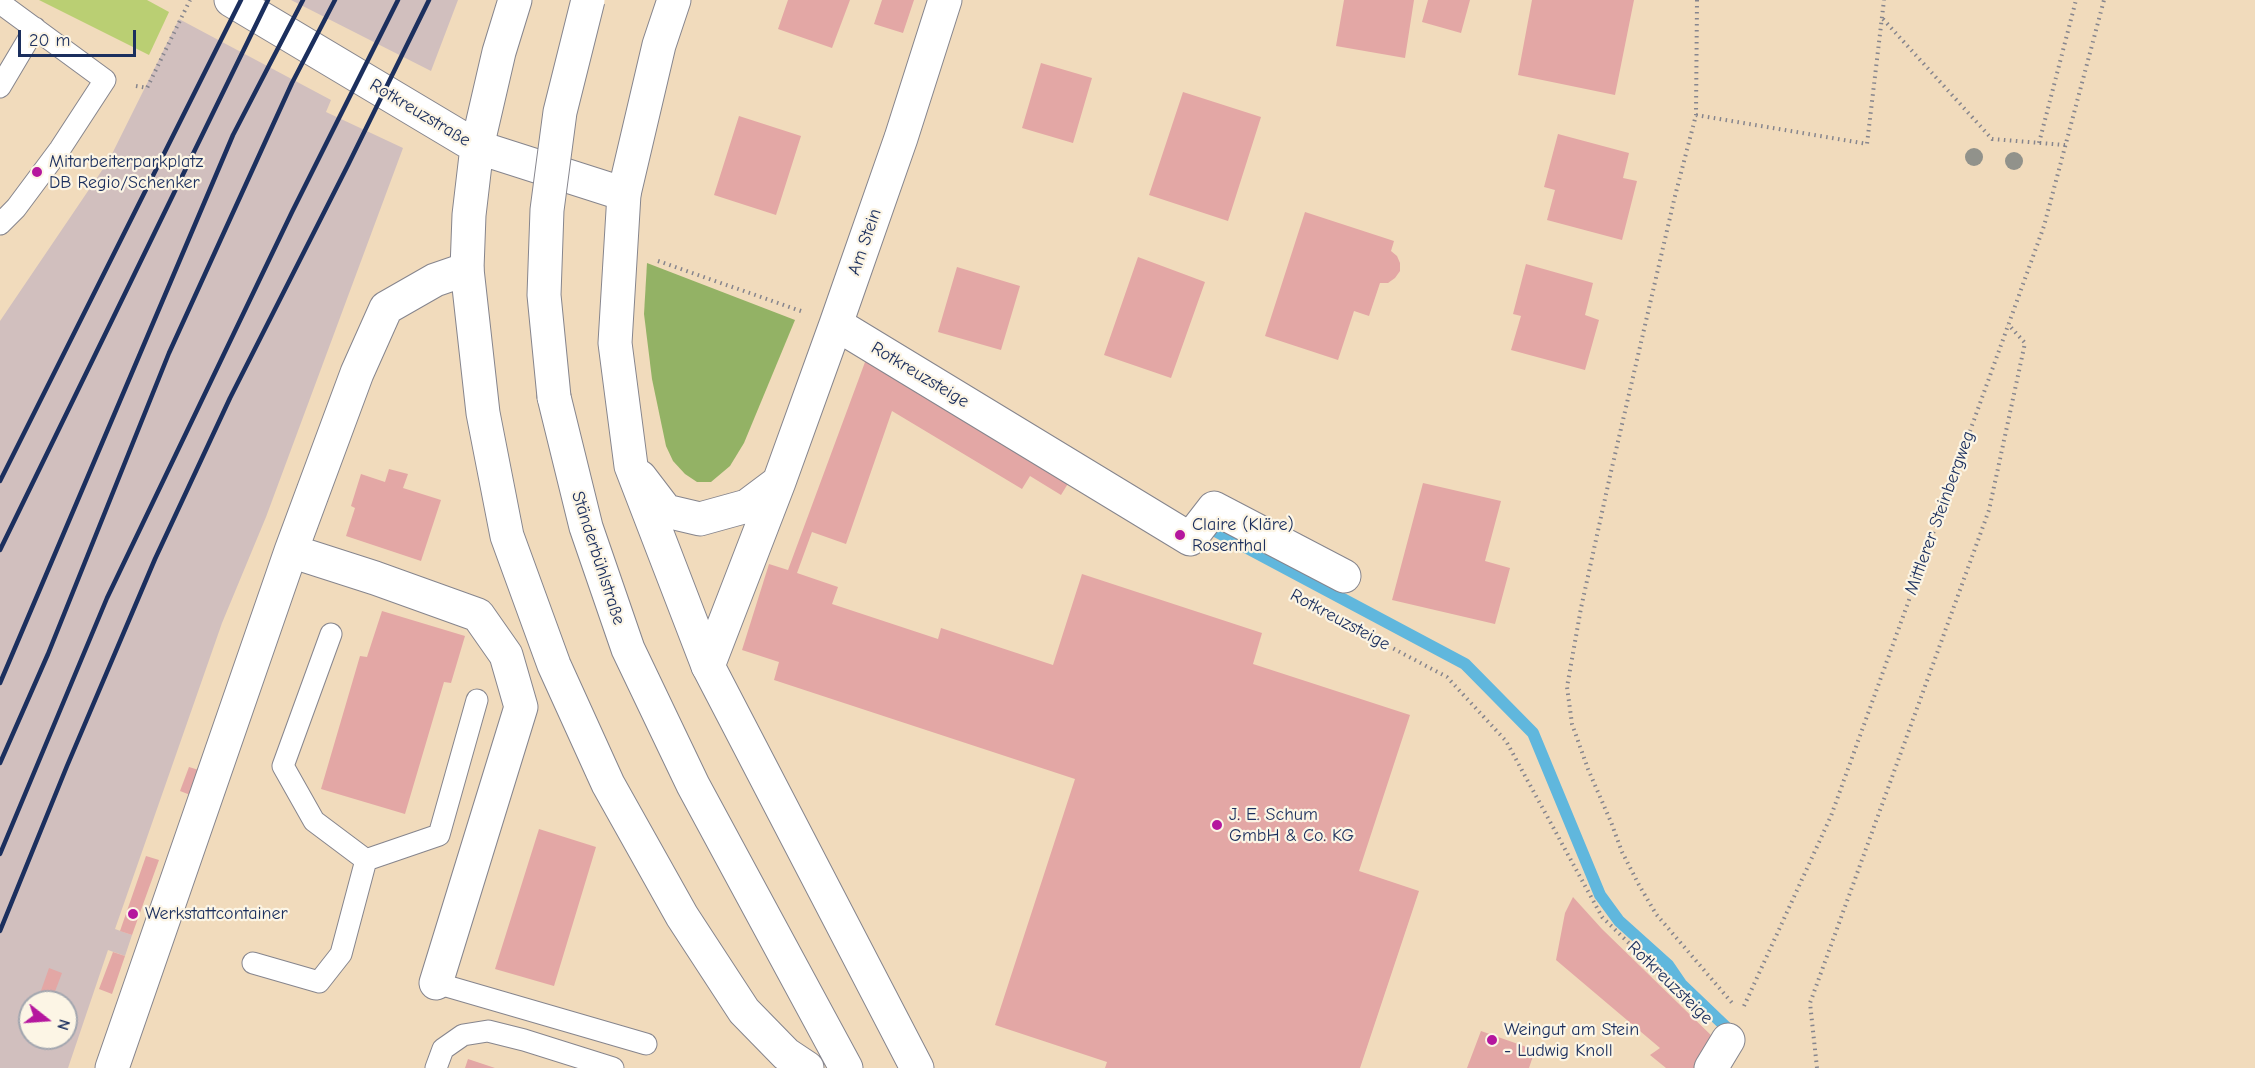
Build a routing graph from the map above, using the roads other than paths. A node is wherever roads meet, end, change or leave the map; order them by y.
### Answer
1 (231, 0) edge
2 (515, 0) edge
3 (588, 0) edge
4 (674, 0) edge
5 (945, 0) edge
6 (0, 3) edge
7 (35, 28) junction
8 (0, 87) edge
9 (477, 147) junction
10 (624, 194) junction
11 (0, 224) edge
12 (468, 269) junction
13 (836, 324) junction
14 (631, 465) junction
15 (778, 482) junction
16 (291, 551) junction
17 (1344, 576) dead end
18 (331, 634) dead end
19 (708, 666) junction
20 (477, 700) dead end
21 (366, 860) junction
22 (253, 963) dead end
23 (436, 983) joint
24 (1734, 1027) road end
25 (646, 1044) dead end
26 (112, 1068) edge
27 (436, 1068) edge
28 (613, 1068) edge
29 (807, 1068) edge
30 (846, 1068) edge
31 (917, 1068) edge
32 (1711, 1068) edge

1 - 9 main road, Rotkreuzstraße
2 - 9 main road
3 - 30 main road, Ständerbühlstraße, bridge
4 - 10 main road
5 - 13 main road, Am Stein
6 - 7 lane
7 - 8 lane
7 - 11 lane
9 - 10 main road, Rotkreuzstraße
9 - 12 main road
10 - 14 main road
12 - 16 main road
12 - 29 main road
13 - 15 main road, Am Stein
13 - 17 main road, Rotkreuzsteige
14 - 15 main road
14 - 19 main road
15 - 19 main road, Am Stein
16 - 23 main road
16 - 26 main road
18 - 21 lane
19 - 31 main road
20 - 21 lane
21 - 22 lane
23 - 25 lane
24 - 32 main road
27 - 28 lane

